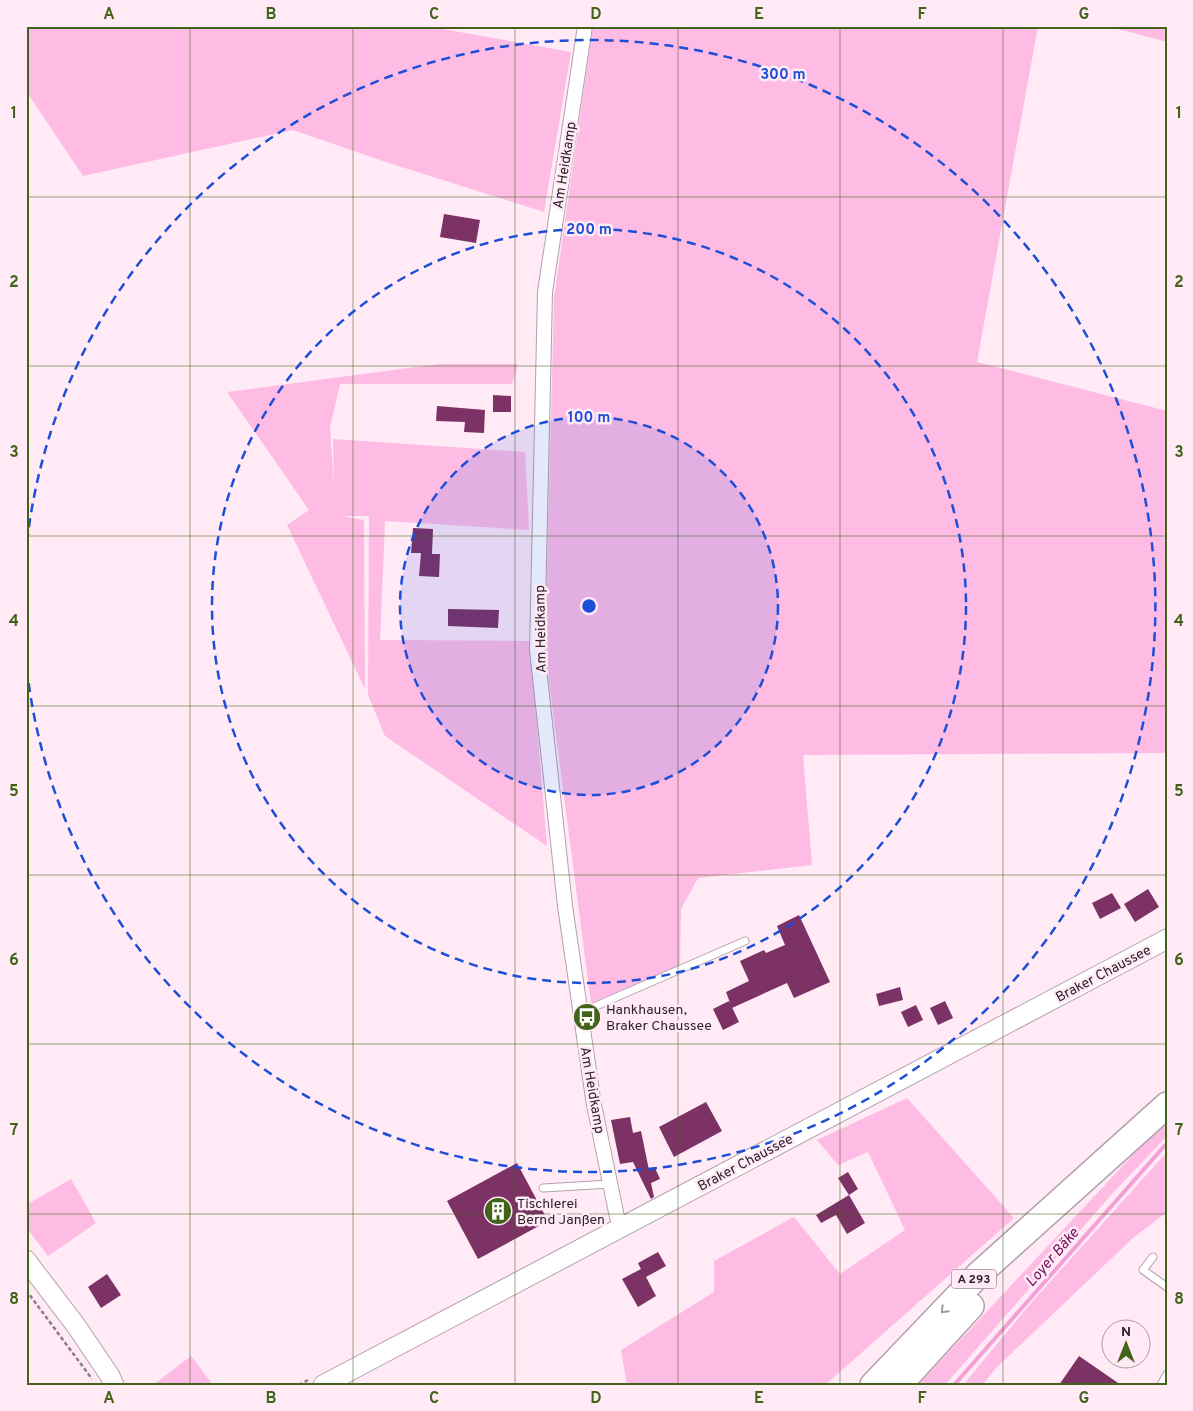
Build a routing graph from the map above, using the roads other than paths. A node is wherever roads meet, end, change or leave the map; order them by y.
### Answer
1 (585, 26) edge
2 (1167, 939) edge
3 (745, 941) dead end
4 (580, 1013) junction
5 (1167, 1105) edge
6 (1082, 1180) junction
7 (610, 1184) junction
8 (543, 1188) dead end
9 (622, 1227) junction
10 (1153, 1257) dead end
11 (26, 1260) edge
12 (1167, 1287) edge
13 (1167, 1374) edge
14 (110, 1382) edge
15 (322, 1385) edge
16 (873, 1385) edge
17 (899, 1385) edge
18 (1160, 1385) edge

1 - 4 street, Am Heidkamp
2 - 9 street, Braker Chaussee
3 - 4 lane
4 - 7 street, Am Heidkamp
5 - 6 highway, A 293
6 -> 16 highway, A 293
6 - 17 highway, A 293
7 - 8 lane
7 - 9 street, Am Heidkamp
9 - 15 street, Braker Chaussee
10 - 12 lane
11 - 14 street
13 - 18 lane

